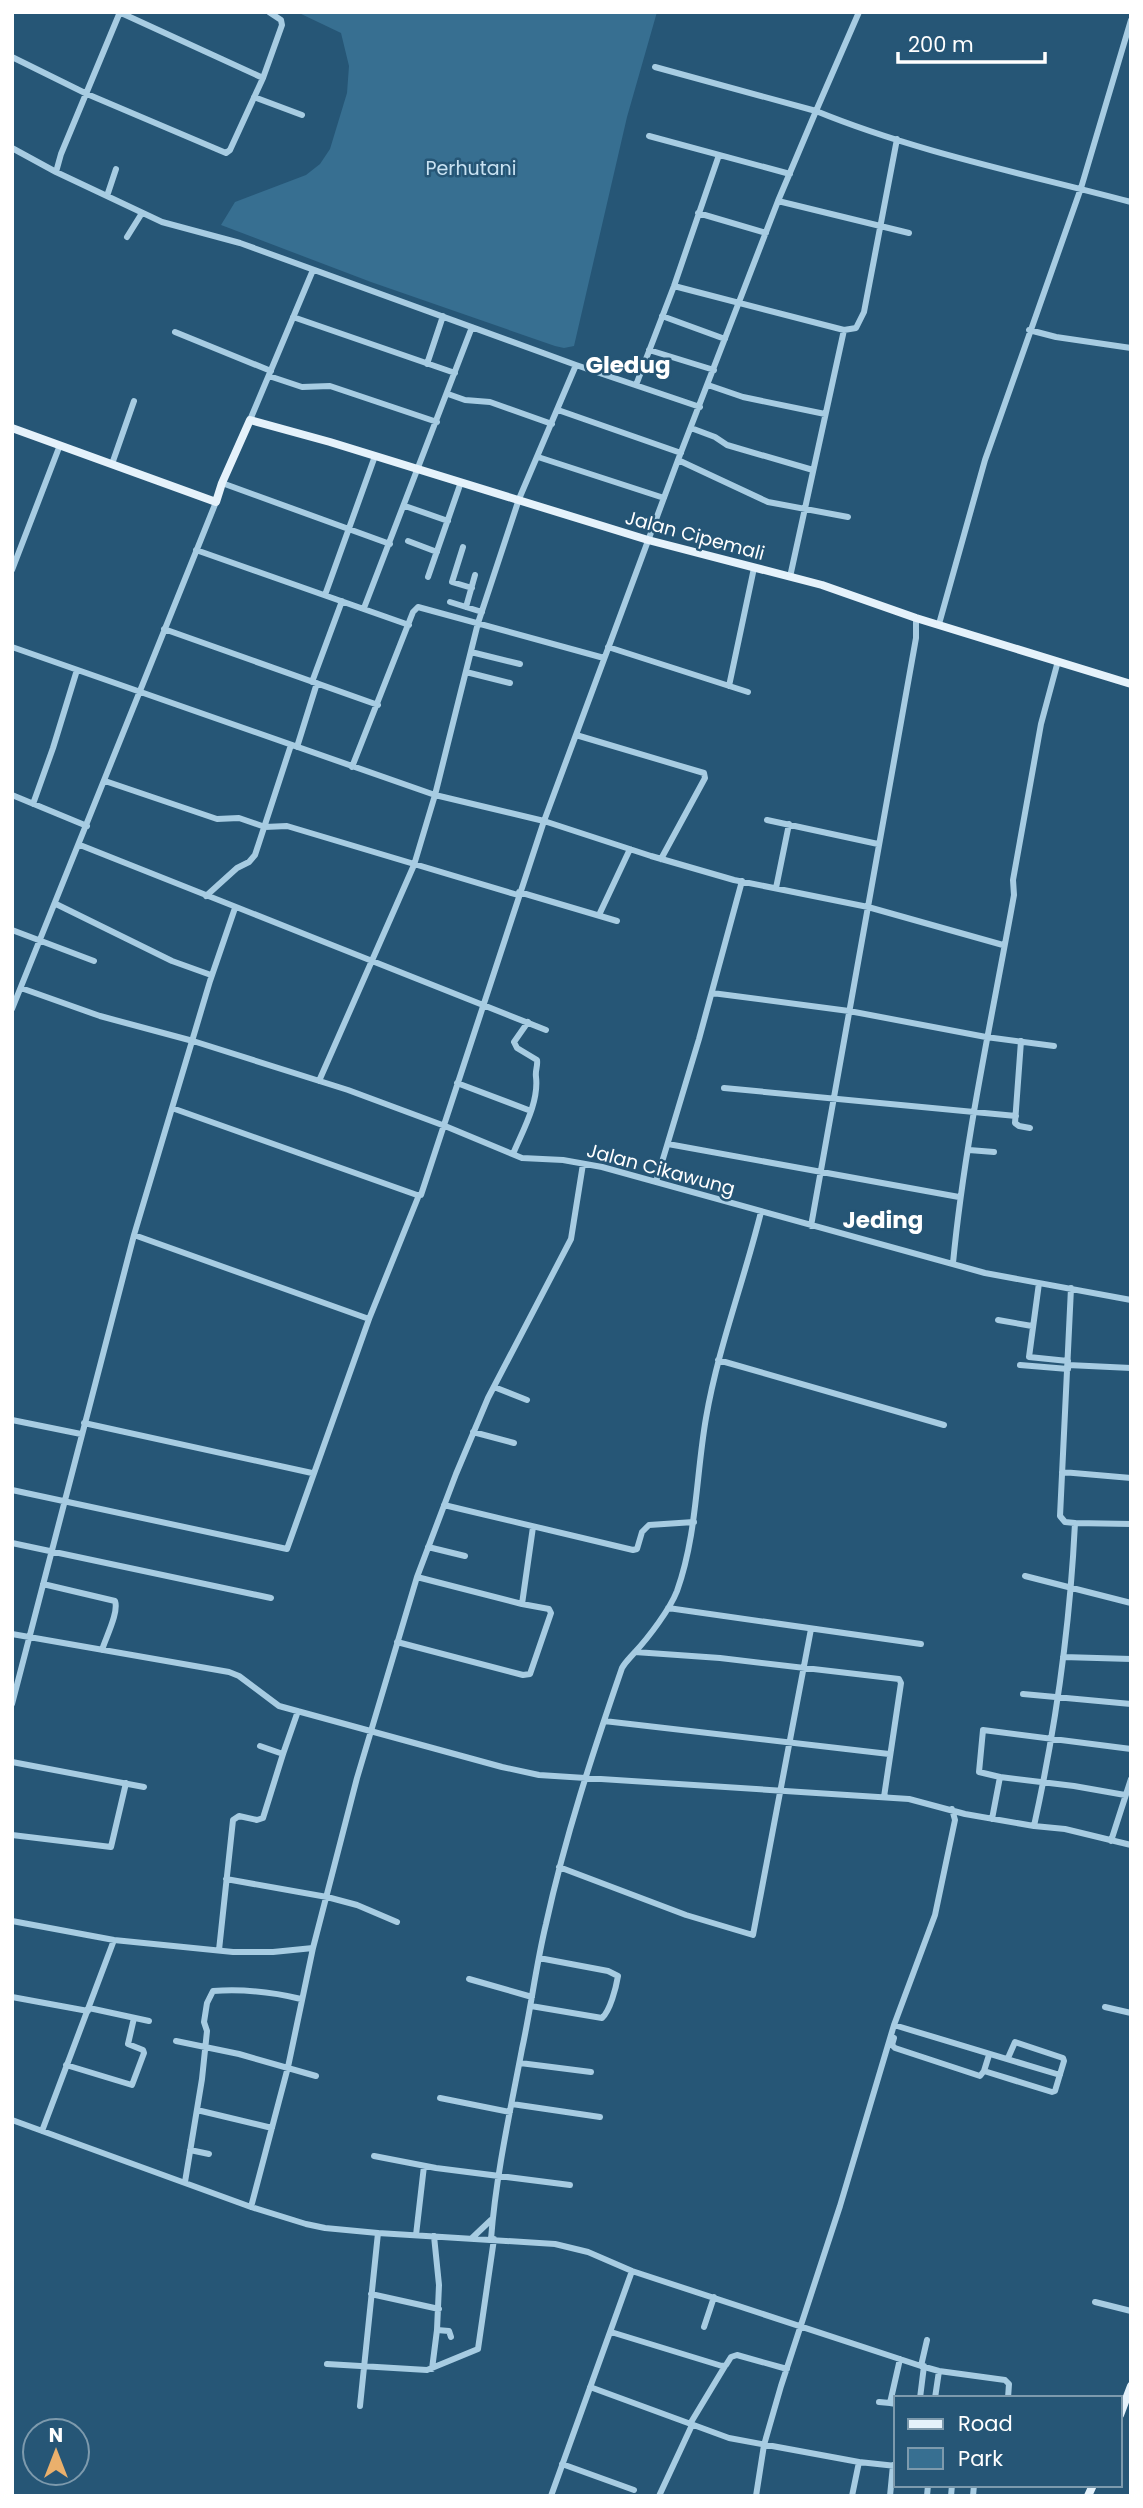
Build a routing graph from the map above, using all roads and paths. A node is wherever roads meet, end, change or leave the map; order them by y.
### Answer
1 (119, 12) edge
2 (269, 12) edge
3 (859, 12) edge
4 (1131, 20) edge
5 (12, 57) edge
6 (655, 67) dead end
7 (263, 78) junction
8 (87, 94) junction
9 (254, 97) junction
10 (816, 111) junction
11 (302, 115) dead end
12 (649, 136) dead end
13 (897, 139) junction
14 (13, 151) edge
15 (719, 155) junction
16 (116, 169) dead end
17 (56, 172) junction
18 (790, 174) junction
19 (1081, 188) junction
20 (107, 196) junction
21 (778, 201) junction
22 (1131, 202) edge
23 (142, 213) junction
24 (698, 213) junction
25 (881, 226) junction
26 (766, 233) junction
27 (909, 233) dead end
28 (127, 237) dead end
29 (313, 270) junction
30 (674, 286) junction
31 (739, 302) junction
32 (662, 316) junction
33 (293, 317) junction
34 (443, 317) junction
35 (472, 327) junction
36 (844, 330) junction
37 (1029, 330) junction
38 (175, 332) dead end
39 (725, 339) junction
40 (1131, 348) edge
41 (649, 350) junction
42 (427, 363) junction
43 (576, 365) junction
44 (714, 370) junction
45 (270, 373) junction
46 (455, 373) junction
47 (636, 385) junction
48 (708, 385) junction
49 (447, 394) junction
50 (134, 401) dead end
51 (700, 407) junction
52 (558, 410) junction
53 (825, 414) junction
54 (250, 420) junction
55 (437, 422) junction
56 (552, 424) junction
57 (12, 428) edge
58 (691, 428) junction
59 (60, 445) junction
60 (375, 456) junction
61 (538, 457) junction
62 (680, 457) junction
63 (112, 464) junction
64 (419, 469) junction
65 (813, 470) junction
66 (461, 482) junction
67 (222, 483) junction
68 (664, 498) junction
69 (519, 499) junction
70 (216, 502) junction
71 (405, 506) junction
72 (804, 509) junction
73 (848, 517) dead end
74 (448, 521) junction
75 (348, 529) junction
76 (648, 540) junction
77 (408, 541) dead end
78 (390, 544) junction
79 (463, 547) dead end
80 (196, 550) junction
81 (437, 551) junction
82 (754, 568) junction
83 (12, 570) edge
84 (475, 575) dead end
85 (428, 577) dead end
86 (790, 577) junction
87 (472, 588) junction
88 (325, 595) junction
89 (342, 601) junction
90 (450, 602) dead end
91 (466, 607) junction
92 (364, 608) junction
93 (482, 612) junction
94 (916, 618) junction
95 (929, 621) junction
96 (478, 623) junction
97 (939, 624) junction
98 (409, 625) junction
99 (164, 629) junction
100 (916, 638) junction
101 (12, 647) edge
102 (608, 647) junction
103 (471, 652) junction
104 (604, 658) junction
105 (1058, 662) junction
106 (520, 664) dead end
107 (77, 670) junction
108 (466, 672) junction
109 (315, 682) junction
110 (510, 683) dead end
111 (1131, 684) edge
112 (729, 686) junction
113 (140, 692) junction
114 (748, 692) dead end
115 (378, 705) junction
116 (576, 735) junction
117 (294, 746) junction
118 (352, 767) junction
119 (105, 781) junction
120 (12, 795) edge
121 (435, 795) junction
122 (33, 804) junction
123 (767, 820) dead end
124 (544, 821) junction
125 (789, 824) junction
126 (87, 826) junction
127 (265, 827) junction
128 (878, 844) junction
129 (80, 845) junction
130 (631, 849) junction
131 (661, 859) junction
132 (414, 865) junction
133 (742, 881) junction
134 (776, 888) junction
135 (519, 894) junction
136 (206, 897) junction
137 (56, 904) junction
138 (868, 907) junction
139 (235, 908) junction
140 (599, 915) junction
141 (617, 921) dead end
142 (12, 930) edge
143 (41, 940) junction
144 (1003, 945) junction
145 (373, 960) junction
146 (94, 961) dead end
147 (212, 975) junction
148 (21, 988) junction
149 (712, 993) junction
150 (482, 1004) junction
151 (12, 1009) edge
152 (849, 1011) junction
153 (528, 1022) junction
154 (546, 1030) dead end
155 (986, 1037) junction
156 (193, 1041) junction
157 (1021, 1041) junction
158 (1054, 1046) dead end
159 (320, 1080) junction
160 (457, 1083) junction
161 (724, 1088) dead end
162 (833, 1099) junction
163 (172, 1108) junction
164 (531, 1111) junction
165 (974, 1114) junction
166 (1016, 1116) junction
167 (445, 1126) junction
168 (1030, 1128) dead end
169 (668, 1144) junction
170 (969, 1150) junction
171 (994, 1152) dead end
172 (513, 1154) junction
173 (583, 1164) junction
174 (820, 1173) junction
175 (656, 1182) junction
176 (419, 1195) junction
177 (959, 1197) junction
178 (761, 1212) junction
179 (811, 1226) junction
180 (134, 1235) junction
181 (953, 1264) junction
182 (1039, 1283) junction
183 (1071, 1288) junction
184 (1131, 1300) edge
185 (369, 1319) junction
186 (998, 1320) dead end
187 (1032, 1326) junction
188 (718, 1360) junction
189 (1020, 1365) dead end
190 (1068, 1365) junction
191 (1131, 1368) edge
192 (494, 1387) junction
193 (527, 1400) dead end
194 (12, 1420) edge
195 (84, 1423) junction
196 (944, 1425) dead end
197 (474, 1432) junction
198 (81, 1434) junction
199 (514, 1443) dead end
200 (1062, 1472) junction
201 (312, 1473) junction
202 (1131, 1478) edge
203 (12, 1490) edge
204 (64, 1500) junction
205 (443, 1505) junction
206 (694, 1522) junction
207 (1075, 1523) junction
208 (1131, 1524) edge
209 (533, 1527) junction
210 (12, 1543) edge
211 (428, 1547) junction
212 (52, 1551) junction
213 (465, 1556) dead end
214 (1025, 1576) dead end
215 (417, 1577) junction
216 (43, 1584) junction
217 (1071, 1587) junction
218 (271, 1598) dead end
219 (1131, 1603) edge
220 (522, 1604) junction
221 (668, 1608) junction
222 (811, 1629) junction
223 (12, 1634) edge
224 (30, 1638) junction
225 (397, 1642) junction
226 (921, 1644) dead end
227 (102, 1650) junction
228 (635, 1652) junction
229 (1063, 1657) junction
230 (1131, 1659) edge
231 (804, 1668) junction
232 (1023, 1694) dead end
233 (1059, 1698) junction
234 (12, 1704) edge
235 (1131, 1704) edge
236 (298, 1711) junction
237 (604, 1721) junction
238 (370, 1730) junction
239 (1053, 1739) junction
240 (789, 1744) junction
241 (260, 1746) dead end
242 (1131, 1749) edge
243 (283, 1754) junction
244 (889, 1754) junction
245 (12, 1762) edge
246 (1000, 1777) junction
247 (585, 1779) junction
248 (1131, 1779) edge
249 (126, 1783) junction
250 (1044, 1783) junction
251 (144, 1787) dead end
252 (781, 1792) junction
253 (1125, 1795) junction
254 (884, 1797) junction
255 (952, 1809) junction
256 (965, 1814) junction
257 (992, 1819) junction
258 (955, 1820) junction
259 (1034, 1826) junction
260 (12, 1835) edge
261 (1111, 1841) junction
262 (1131, 1845) edge
263 (559, 1867) junction
264 (226, 1879) junction
265 (327, 1897) junction
266 (12, 1921) edge
267 (397, 1922) dead end
268 (114, 1940) junction
269 (313, 1948) junction
270 (219, 1950) junction
271 (539, 1958) junction
272 (468, 1979) dead end
273 (12, 1997) edge
274 (532, 1997) junction
275 (301, 1998) junction
276 (531, 2006) junction
277 (1105, 2007) dead end
278 (86, 2010) junction
279 (1131, 2013) edge
280 (134, 2018) junction
281 (149, 2021) dead end
282 (895, 2026) junction
283 (176, 2040) dead end
284 (205, 2048) junction
285 (992, 2056) junction
286 (1008, 2058) junction
287 (520, 2063) junction
288 (66, 2065) junction
289 (288, 2067) junction
290 (591, 2072) dead end
291 (986, 2072) junction
292 (1060, 2075) junction
293 (316, 2076) dead end
294 (440, 2098) dead end
295 (511, 2108) junction
296 (197, 2110) junction
297 (600, 2117) dead end
298 (12, 2120) edge
299 (272, 2128) junction
300 (41, 2131) junction
301 (190, 2150) junction
302 (209, 2154) dead end
303 (374, 2156) dead end
304 (424, 2166) junction
305 (498, 2177) junction
306 (185, 2182) junction
307 (570, 2185) dead end
308 (251, 2207) junction
309 (492, 2219) junction
310 (378, 2233) junction
311 (416, 2235) junction
312 (434, 2236) junction
313 (472, 2238) junction
314 (492, 2239) junction
315 (632, 2271) junction
316 (371, 2294) junction
317 (714, 2297) junction
318 (1095, 2302) dead end
319 (439, 2309) junction
320 (1131, 2311) edge
321 (803, 2325) junction
322 (704, 2327) dead end
323 (437, 2330) junction
324 (611, 2332) junction
325 (451, 2337) dead end
326 (927, 2340) dead end
327 (900, 2359) junction
328 (327, 2364) dead end
329 (364, 2366) junction
330 (725, 2366) junction
331 (923, 2366) junction
332 (432, 2369) junction
333 (787, 2369) junction
334 (939, 2371) junction
335 (1131, 2386) edge
336 (590, 2387) junction
337 (894, 2396) edge
338 (920, 2396) edge
339 (935, 2396) edge
340 (1007, 2396) edge
341 (879, 2402) dead end
342 (893, 2404) edge
343 (360, 2406) dead end
344 (1122, 2410) edge
345 (691, 2425) junction
346 (764, 2445) junction
347 (859, 2462) junction
348 (562, 2464) junction
349 (894, 2466) edge
350 (634, 2490) dead end
351 (1090, 2491) edge
352 (662, 2495) edge
353 (551, 2496) edge
354 (756, 2496) edge
355 (852, 2496) edge
356 (890, 2496) edge
357 (1099, 2496) edge

1 - 7 street
1 - 8 street
2 - 7 street
3 - 10 street
4 - 19 street
5 - 8 street
6 - 10 street
7 - 9 street
8 - 9 street
8 - 17 street
9 - 11 street
10 - 13 street
10 - 18 street
12 - 15 street
13 - 19 street
13 - 25 street
14 - 17 street
15 - 18 street
15 - 24 street
16 - 20 street
17 - 20 street
18 - 21 street
19 - 22 street
19 - 37 street
20 - 23 street
21 - 25 street
21 - 26 street
23 - 28 street
23 - 29 street
24 - 26 street
24 - 30 street
25 - 27 street
25 - 36 street
26 - 31 street
29 - 33 street
29 - 34 street
30 - 31 street
30 - 32 street
31 - 36 street
31 - 39 street
32 - 39 street
32 - 41 street
33 - 42 street
33 - 45 street
34 - 35 street
34 - 42 street
35 - 43 street
35 - 46 street
36 - 53 street
37 - 40 street
37 - 97 street
38 - 45 street
39 - 44 street
41 - 44 street
41 - 47 street
42 - 46 street
43 - 47 street
43 - 52 street
44 - 48 street
45 - 54 street
45 - 55 street
46 - 49 street
47 - 51 street
48 - 51 street
48 - 53 street
49 - 55 street
49 - 56 street
50 - 63 street
51 - 58 street
52 - 56 street
52 - 62 street
53 - 65 street
54 - 60 main road, Jalan Cipemali
54 - 67 main road
55 - 64 street
56 - 61 street
57 - 59 main road
58 - 62 street
58 - 65 street
59 - 63 main road
59 - 83 street
60 - 64 main road, Jalan Cipemali
60 - 75 street
61 - 68 street
61 - 69 street
62 - 68 street
62 - 72 street
63 - 70 main road
64 - 66 main road, Jalan Cipemali
64 - 71 street
65 - 72 street
66 - 69 main road, Jalan Cipemali
66 - 74 street
67 - 70 main road
67 - 75 street
68 - 76 street
69 - 76 main road, Jalan Cipemali
69 - 93 street
70 - 80 street
71 - 74 street
71 - 78 street
72 - 73 street
72 - 86 street
74 - 81 street
75 - 78 street
75 - 88 street
76 - 82 main road, Jalan Cipemali
76 - 102 street
77 - 81 street
78 - 92 street
79 - 87 street
80 - 88 street
80 - 99 street
81 - 85 street
82 - 86 main road, Jalan Cipemali
82 - 112 street
84 - 87 street
86 - 94 main road, Jalan Cipemali
87 - 91 street
88 - 89 street
89 - 92 street
89 - 109 street
90 - 91 street
91 - 93 street
92 - 98 street
93 - 96 street
94 - 95 main road, Jalan Cipemali
94 - 100 street
95 - 97 main road, Jalan Cipemali
95 - 100 street
96 - 98 street
96 - 103 street
96 - 104 street
97 - 105 main road, Jalan Cipemali
98 - 115 street
99 - 109 street
99 - 113 street
100 - 128 street
101 - 107 street
102 - 104 street
102 - 112 street
103 - 106 street
103 - 108 street
104 - 116 street
105 - 111 main road, Jalan Cipemali
105 - 144 street
107 - 113 street
107 - 122 street
108 - 110 street
108 - 121 street
109 - 115 street
109 - 117 street
112 - 114 street
113 - 117 street
113 - 119 street
115 - 118 street
116 - 124 street
116 - 131 street
117 - 118 street
117 - 127 street
118 - 121 street
119 - 126 street
119 - 127 street
120 - 122 street
121 - 124 street
121 - 132 street
122 - 126 street
123 - 125 street
124 - 130 street
124 - 135 street
125 - 128 street
125 - 134 street
126 - 129 street
127 - 132 street
127 - 136 street
128 - 138 street
129 - 136 street
129 - 137 street
130 - 131 street
130 - 140 street
131 - 133 street
132 - 135 street
132 - 145 street
133 - 134 street
133 - 149 street
134 - 138 street
135 - 140 street
135 - 150 street
136 - 139 street
137 - 143 street
137 - 147 street
138 - 144 street
138 - 152 street
139 - 145 street
139 - 147 street
140 - 141 street
142 - 143 street
143 - 146 street
143 - 148 street
144 - 155 street
145 - 150 street
145 - 159 street
147 - 156 street
148 - 151 street
148 - 156 street, Jalan Cikawung
149 - 152 street
149 - 169 street
150 - 153 street
150 - 160 street
152 - 155 street
152 - 162 street
153 - 154 street
153 - 164 street
155 - 157 street
155 - 165 street
156 - 159 street, Jalan Cikawung
156 - 163 street
157 - 158 street
157 - 166 street
159 - 167 street, Jalan Cikawung
160 - 164 street
160 - 167 street
161 - 162 street
162 - 165 street
162 - 174 street
163 - 176 street
163 - 180 street
164 - 172 street
165 - 166 street
165 - 170 street
166 - 168 street
167 - 172 street, Jalan Cikawung
167 - 176 street
169 - 174 street
169 - 175 street
170 - 171 street
170 - 177 street
172 - 173 street, Jalan Cikawung
173 - 175 street, Jalan Cikawung
173 - 192 street
174 - 177 street
174 - 179 street
175 - 178 street, Jalan Cikawung
176 - 185 street
177 - 181 street
178 - 179 street, Jalan Cikawung
178 - 188 street
179 - 181 street, Jalan Cikawung
180 - 185 street
180 - 195 street
181 - 182 street, Jalan Cikawung
182 - 183 street, Jalan Cikawung
182 - 187 street
183 - 184 street, Jalan Cikawung
183 - 190 street
185 - 201 street
186 - 187 street
187 - 190 street
188 - 196 street
188 - 206 street
189 - 190 street
190 - 191 street
190 - 200 street
192 - 193 street
192 - 197 street
194 - 198 street
195 - 198 street
195 - 201 street
197 - 199 street
197 - 205 street
198 - 204 street
200 - 202 street
200 - 207 street
201 - 204 street
203 - 204 street
204 - 212 street
205 - 209 street
205 - 211 street
206 - 209 street
206 - 221 street
207 - 208 street
207 - 217 street
209 - 220 street
210 - 212 street
211 - 213 street
211 - 215 street
212 - 216 street
212 - 218 street
214 - 217 street
215 - 220 street
215 - 225 street
216 - 224 street
216 - 227 street
217 - 219 street
217 - 229 street
220 - 225 street
221 - 222 street
221 - 228 street
222 - 226 street
222 - 231 street
223 - 224 street
224 - 227 street
224 - 234 street
225 - 238 street
227 - 236 street
228 - 231 street
228 - 237 street
229 - 230 street
229 - 233 street
231 - 240 street
231 - 244 street
232 - 233 street
233 - 235 street
233 - 239 street
236 - 238 street
236 - 243 street
237 - 240 street
237 - 247 street
238 - 247 street
238 - 265 street
239 - 242 street
239 - 246 street
239 - 250 street
240 - 244 street
240 - 252 street
241 - 243 street
243 - 264 street
244 - 254 street
245 - 249 street
246 - 250 street
246 - 257 street
247 - 252 street
247 - 263 street
248 - 253 street
249 - 251 street
249 - 260 street
250 - 253 street
250 - 259 street
252 - 254 street
252 - 263 street
253 - 261 street
254 - 255 street
255 - 256 street
255 - 258 street
256 - 257 street
256 - 258 street
257 - 259 street
258 - 282 street
259 - 261 street
261 - 262 street
263 - 271 street
264 - 265 street
264 - 270 street
265 - 267 street
265 - 269 street
266 - 268 street
268 - 270 street
268 - 278 street
269 - 270 street
269 - 275 street
271 - 274 street
271 - 276 street
272 - 274 street
273 - 278 street
274 - 276 street
275 - 284 street
275 - 289 street
276 - 287 street
277 - 279 street
278 - 280 street
278 - 288 street
280 - 281 street
280 - 288 street
282 - 285 street
282 - 291 street
282 - 321 street
283 - 284 street
284 - 289 street
284 - 296 street
285 - 286 street
285 - 291 street
286 - 292 street
286 - 292 street
287 - 290 street
287 - 295 street
288 - 300 street
289 - 293 street
289 - 299 street
291 - 292 street
294 - 295 street
295 - 297 street
295 - 305 street
296 - 299 street
296 - 301 street
298 - 300 street
299 - 308 street
300 - 306 street
301 - 302 street
301 - 306 street
303 - 304 street
304 - 305 street
304 - 311 street
305 - 307 street
305 - 309 street
306 - 308 street
308 - 310 street
309 - 313 street
309 - 314 street
310 - 311 street
310 - 316 street
311 - 312 street
312 - 313 street
312 - 319 street
313 - 314 street
314 - 315 street
314 - 332 street
315 - 317 street
315 - 324 street
316 - 319 street
316 - 329 street
317 - 321 street
317 - 322 street
318 - 320 street
319 - 323 street
321 - 327 street
321 - 333 street
323 - 325 street
323 - 332 street
324 - 330 street
324 - 336 street
326 - 331 street
327 - 331 street
327 - 337 street
328 - 329 street
329 - 332 street
329 - 343 street
330 - 333 street
330 - 345 street
331 - 334 street
331 - 338 street
333 - 346 street
334 - 339 street
334 - 340 street
335 - 344 main road
336 - 345 street
336 - 348 street
341 - 342 street
345 - 346 street
345 - 352 street
346 - 347 street
346 - 354 street
347 - 349 street
347 - 355 street
348 - 350 street
348 - 353 street
349 - 356 street
351 - 357 street

